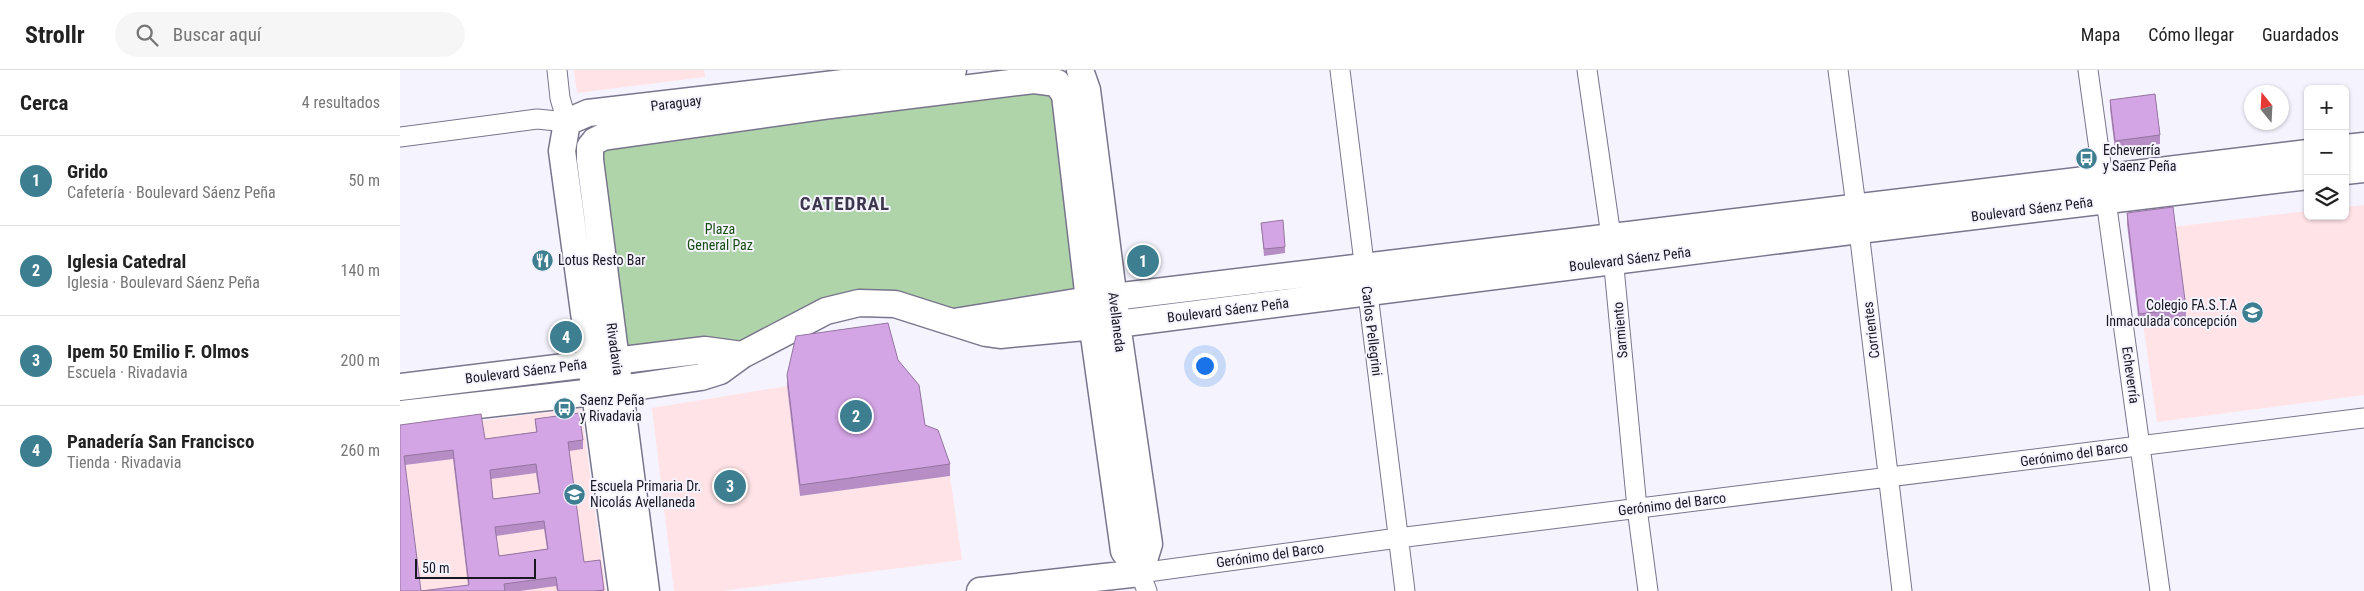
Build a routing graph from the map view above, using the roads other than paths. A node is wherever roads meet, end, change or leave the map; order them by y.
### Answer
1 (556, 70) edge
2 (953, 70) edge
3 (1080, 70) edge
4 (1340, 70) edge
5 (1587, 70) edge
6 (1838, 70) edge
7 (2088, 70) edge
8 (1062, 76) edge
9 (834, 86) edge
10 (567, 122) junction
11 (400, 137) edge
12 (595, 141) junction
13 (2364, 146) edge
14 (2349, 148) edge
15 (2304, 153) edge
16 (2364, 169) edge
17 (2349, 171) edge
18 (2304, 176) edge
19 (2105, 189) junction
20 (1858, 218) junction
21 (1612, 249) junction
22 (1366, 280) junction
23 (1102, 299) junction
24 (954, 322) junction
25 (1105, 325) junction
26 (742, 355) junction
27 (604, 362) junction
28 (400, 387) edge
29 (620, 389) junction
30 (594, 392) junction
31 (400, 414) edge
32 (2364, 418) edge
33 (2140, 445) junction
34 (1888, 478) junction
35 (1637, 508) junction
36 (1398, 538) junction
37 (1144, 582) edge
38 (622, 591) edge
39 (646, 591) edge
40 (980, 591) edge
41 (1405, 591) edge
42 (1648, 591) edge
43 (1902, 591) edge
44 (2160, 591) edge

1 - 10 street, Rivadavia
2 - 9 main road, Paraguay
3 - 23 main road, Avellaneda
4 - 22 street, Carlos Pellegrini
5 - 21 street, Sarmiento
6 - 20 street, Corrientes
7 - 19 street, Echeverría
8 - 9 main road, Paraguay
8 - 23 main road, Avellaneda
9 - 10 main road, Paraguay
9 - 12 main road, Paraguay
10 - 11 street, Paraguay
10 - 12 main road
10 - 27 main road, Rivadavia
12 - 27 main road, Rivadavia
13 - 14 main road
15 - 19 main road, Boulevard Sáenz Peña
16 - 17 main road
18 - 19 main road, Boulevard Sáenz Peña
19 - 20 main road, Boulevard Sáenz Peña
19 - 33 street, Echeverría
20 - 21 main road, Boulevard Sáenz Peña
20 - 34 street, Corrientes
21 - 22 main road, Boulevard Sáenz Peña
21 - 35 street, Sarmiento
22 - 23 main road, Boulevard Sáenz Peña
22 - 25 main road, Boulevard Sáenz Peña
22 - 36 street, Carlos Pellegrini
23 - 24 main road, Boulevard Sáenz Peña
23 - 25 main road, Avellaneda
24 - 25 main road, Boulevard Sáenz Peña
24 - 26 main road, Boulevard Sáenz Peña
25 - 37 main road, Avellaneda
26 - 27 main road, Boulevard Sáenz Peña
26 - 29 main road, Boulevard Sáenz Peña
27 - 28 main road, Boulevard Sáenz Peña
27 - 29 main road, Rivadavia
27 - 30 main road, Rivadavia
29 - 30 main road, Boulevard Sáenz Peña
29 - 39 main road, Rivadavia
30 - 31 main road, Boulevard Sáenz Peña
30 - 38 main road, Rivadavia
32 - 33 street, Gerónimo del Barco
33 - 34 street, Gerónimo del Barco
33 - 44 street, Echeverría
34 - 35 street, Gerónimo del Barco
34 - 43 street, Corrientes
35 - 36 street, Gerónimo del Barco
35 - 42 street, Sarmiento
36 - 37 street, Gerónimo del Barco
36 - 41 street, Carlos Pellegrini
37 - 40 main road, Gerónimo del Barco

